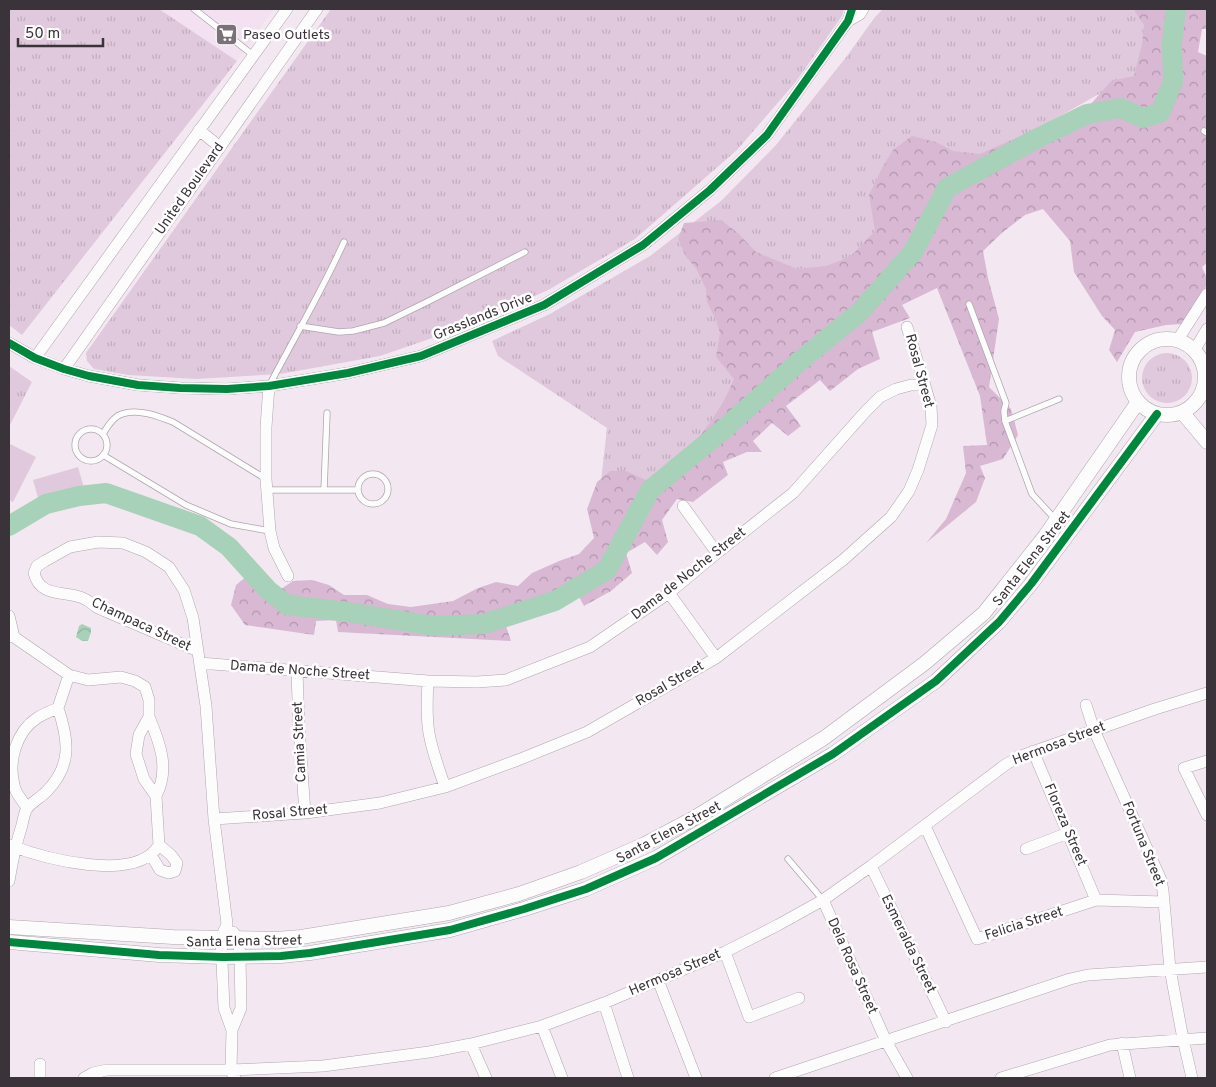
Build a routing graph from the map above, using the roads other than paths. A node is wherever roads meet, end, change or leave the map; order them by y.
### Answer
1 (286, 9) edge
2 (316, 9) edge
3 (199, 10) edge
4 (858, 10) edge
5 (253, 55) junction
6 (200, 130) junction
7 (220, 147) junction
8 (344, 242) dead end
9 (526, 252) dead end
10 (1207, 294) edge
11 (969, 304) dead end
12 (300, 326) junction
13 (907, 327) dead end
14 (1207, 330) edge
15 (1177, 341) junction
16 (9, 343) edge
17 (1194, 351) junction
18 (36, 358) junction
19 (64, 369) junction
20 (925, 385) junction
21 (269, 386) junction
22 (1059, 400) dead end
23 (1138, 402) junction
24 (1203, 402) edge
25 (1182, 412) junction
26 (327, 413) dead end
27 (1157, 414) junction
28 (1005, 421) junction
29 (102, 434) junction
30 (1207, 442) edge
31 (103, 456) junction
32 (266, 485) junction
33 (324, 490) junction
34 (358, 490) junction
35 (683, 506) dead end
36 (1056, 520) junction
37 (270, 531) junction
38 (717, 553) junction
39 (288, 576) dead end
40 (669, 593) junction
41 (9, 616) edge
42 (11, 636) edge
43 (198, 651) junction
44 (716, 658) junction
45 (200, 663) junction
46 (297, 671) junction
47 (69, 674) junction
48 (428, 680) junction
49 (1207, 693) edge
50 (1086, 705) dead end
51 (58, 708) junction
52 (149, 717) junction
53 (1094, 730) junction
54 (1033, 751) junction
55 (1207, 761) edge
56 (445, 786) junction
57 (156, 796) junction
58 (27, 808) junction
59 (305, 813) junction
60 (1207, 815) edge
61 (214, 819) junction
62 (925, 826) junction
63 (1068, 832) junction
64 (159, 845) junction
65 (12, 846) edge
66 (1026, 849) dead end
67 (151, 856) junction
68 (788, 859) dead end
69 (871, 866) junction
70 (9, 881) edge
71 (822, 900) junction
72 (1096, 900) junction
73 (1164, 902) junction
74 (227, 924) junction
75 (9, 927) edge
76 (222, 938) junction
77 (238, 938) junction
78 (9, 942) edge
79 (725, 952) junction
80 (240, 956) junction
81 (223, 958) junction
82 (1207, 967) edge
83 (1170, 969) junction
84 (658, 980) junction
85 (799, 998) dead end
86 (604, 1003) junction
87 (946, 1022) junction
88 (542, 1026) junction
89 (232, 1030) junction
90 (1207, 1038) edge
91 (1183, 1039) junction
92 (886, 1040) junction
93 (1122, 1043) junction
94 (471, 1044) junction
95 (40, 1064) dead end
96 (233, 1074) edge
97 (40, 1078) edge
98 (84, 1078) edge
99 (486, 1078) edge
100 (562, 1078) edge
101 (628, 1078) edge
102 (696, 1078) edge
103 (775, 1078) edge
104 (908, 1078) edge
105 (1001, 1078) edge
106 (1130, 1078) edge
107 (1192, 1078) edge

1 - 5 street, United Boulevard
2 - 7 street, United Boulevard
3 - 5 lane
4 - 21 street, Grasslands Drive
5 - 6 street, United Boulevard
6 - 7 street
6 - 18 street, United Boulevard
7 - 19 street, United Boulevard
8 - 12 lane
9 - 12 lane
10 - 15 street
11 - 28 lane
12 - 21 lane
13 - 20 street, Rosal Street
14 - 17 street
15 - 17 street
15 - 23 street
16 - 18 street, Grasslands Drive
17 - 24 street
18 - 19 street, Grasslands Drive
19 - 21 street, Grasslands Drive
20 - 38 street, Dama de Noche Street
20 - 44 street, Rosal Street
21 - 32 street
22 - 28 lane
23 - 27 street
23 - 36 street, Santa Elena Street
24 - 25 street
25 - 27 street
25 - 30 street
26 - 33 lane
27 - 80 street, Santa Elena Street
28 - 36 lane
29 - 31 lane
29 - 31 lane
29 - 32 lane
31 - 37 lane
32 - 33 lane
32 - 37 street
33 - 34 lane
34 - 34 lane
35 - 38 street
36 - 77 street, Santa Elena Street
37 - 39 street
38 - 40 street, Dama de Noche Street
40 - 44 street
40 - 48 street, Dama de Noche Street
41 - 42 street
42 - 47 street
43 - 43 street, Champaca Street
43 - 45 street
44 - 56 street, Rosal Street
45 - 46 street, Dama de Noche Street
45 - 61 street
46 - 48 street, Dama de Noche Street
46 - 59 street, Camia Street
47 - 51 street
47 - 52 street
48 - 56 street
49 - 53 street, Hermosa Street
50 - 53 street, Fortuna Street
51 - 58 street
51 - 58 street
52 - 57 street
52 - 57 street
53 - 54 street, Hermosa Street
53 - 73 street, Fortuna Street
54 - 62 street, Hermosa Street
54 - 63 street, Floreza Street
55 - 60 street
56 - 59 street, Rosal Street
57 - 64 street
58 - 65 street
59 - 61 street, Rosal Street
61 - 74 street
62 - 69 street, Hermosa Street
62 - 72 street, Felicia Street
63 - 66 street
63 - 72 street, Floreza Street
64 - 67 street
64 - 67 street
65 - 67 street
65 - 70 street
68 - 71 lane, Dela Rosa Street
69 - 71 street, Hermosa Street
69 - 87 street, Esmeralda Street
71 - 79 street, Hermosa Street
71 - 92 street, Dela Rosa Street
72 - 73 street, Felicia Street
73 - 83 street, Fortuna Street
74 - 76 street
74 - 77 street
75 - 76 street, Santa Elena Street
76 - 77 street, Santa Elena Street
76 - 81 street
77 - 80 street
78 - 81 street, Santa Elena Street
79 - 84 street, Hermosa Street
79 - 85 street
80 - 81 street, Santa Elena Street
80 - 89 street
81 - 89 street
82 - 83 street
83 - 87 street
83 - 91 street, Fortuna Street
84 - 86 street, Hermosa Street
84 - 102 street
86 - 88 street, Hermosa Street
86 - 101 street
87 - 92 street
88 - 94 street, Hermosa Street
88 - 100 street
89 - 96 street
90 - 91 street
91 - 93 street
91 - 107 street, Fortuna Street
92 - 103 street
92 - 104 street, Dela Rosa Street
93 - 105 street
93 - 106 street
94 - 96 street, Hermosa Street
94 - 99 street
95 - 97 street
96 - 98 street, Hermosa Street

